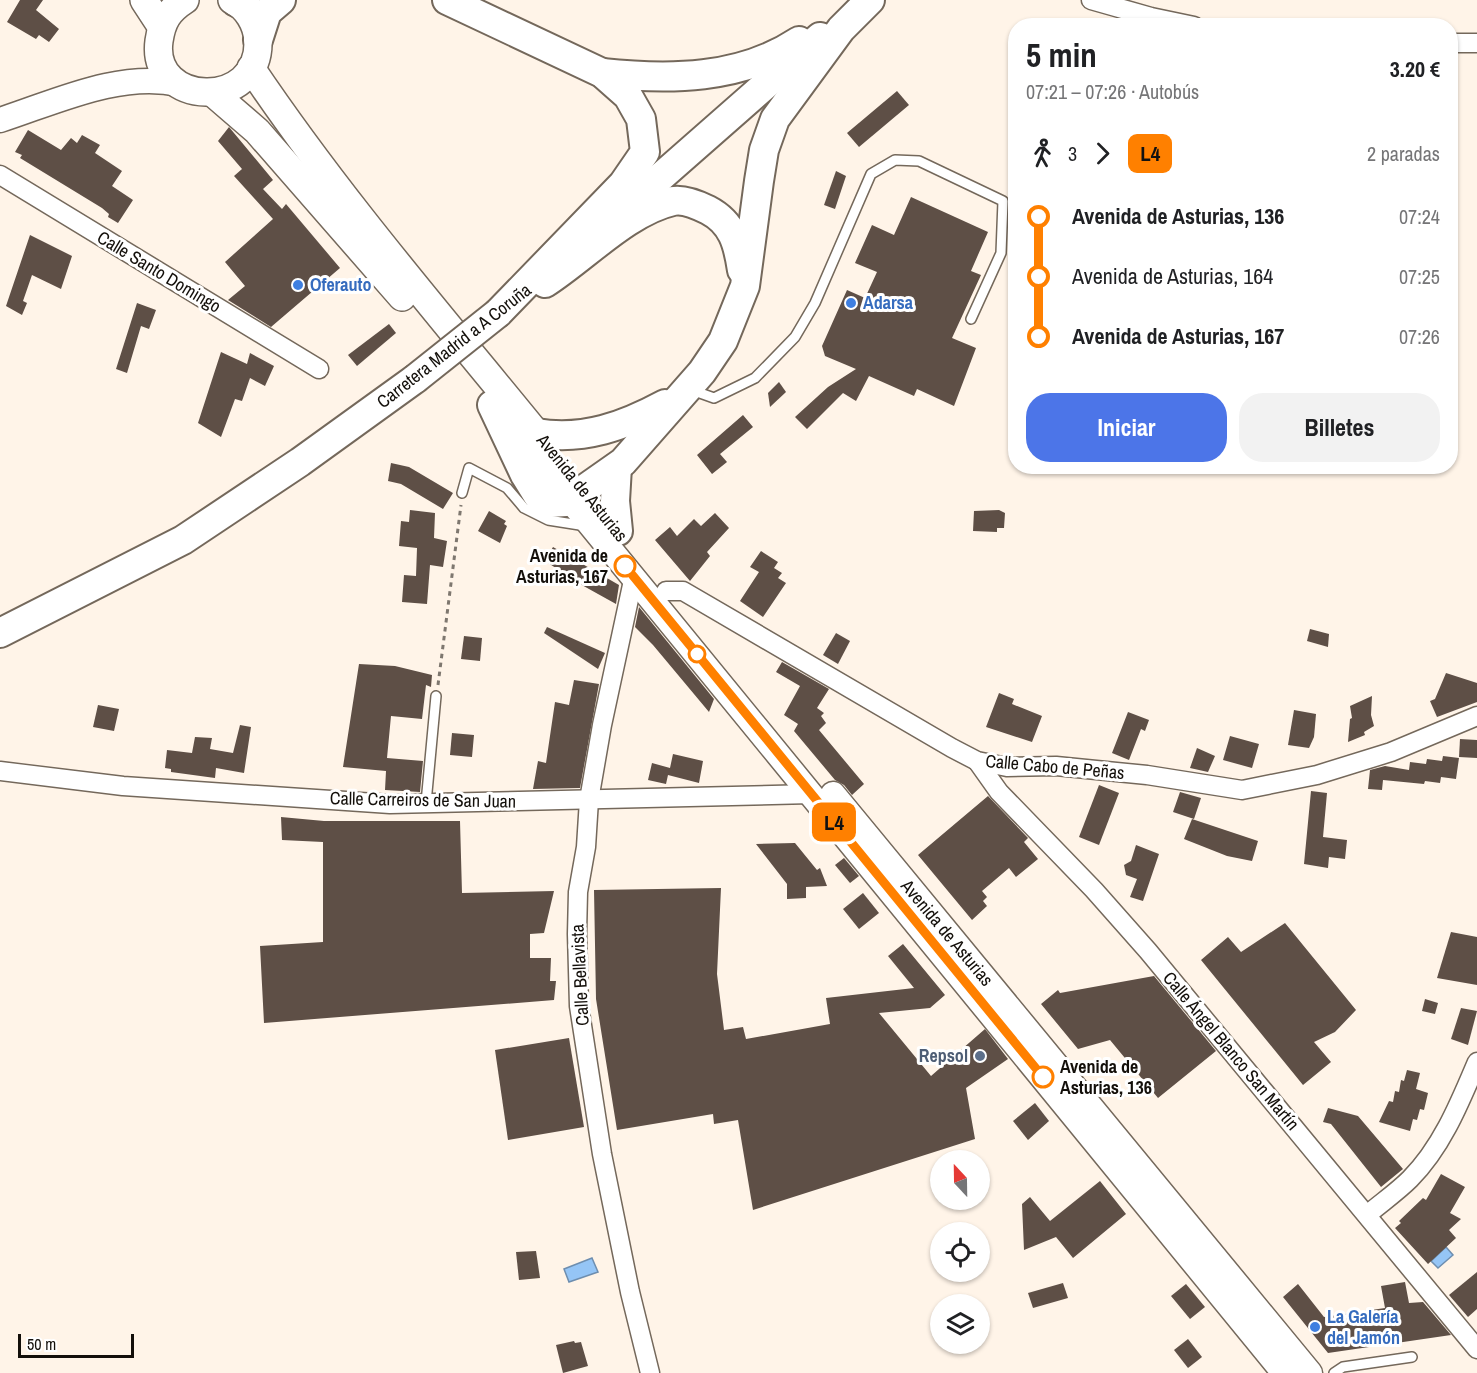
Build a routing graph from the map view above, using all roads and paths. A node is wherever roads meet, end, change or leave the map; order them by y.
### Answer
1 (144, 0) edge
2 (185, 0) edge
3 (281, 0) edge
4 (447, 0) edge
5 (860, 0) edge
6 (868, 0) edge
7 (1091, 0) edge
8 (238, 1) edge
9 (1156, 18) edge
10 (159, 37) junction
11 (258, 40) junction
12 (1458, 43) edge
13 (1477, 43) edge
14 (251, 68) junction
15 (602, 73) junction
16 (126, 81) junction
17 (179, 84) junction
18 (213, 93) junction
19 (0, 120) edge
20 (0, 175) edge
21 (745, 286) junction
22 (498, 313) junction
23 (971, 319) dead end
24 (319, 369) dead end
25 (684, 391) junction
26 (492, 405) joint
27 (536, 433) junction
28 (573, 436) junction
29 (617, 467) junction
30 (582, 491) junction
31 (462, 493) joint
32 (606, 529) junction
33 (634, 576) junction
34 (666, 591) junction
35 (0, 633) edge
36 (436, 696) joint
37 (1477, 716) edge
38 (977, 761) junction
39 (0, 771) edge
40 (812, 794) junction
41 (589, 800) junction
42 (426, 803) junction
43 (1477, 1062) edge
44 (1367, 1215) junction
45 (1477, 1348) edge
46 (1412, 1357) dead end
47 (650, 1373) edge
48 (1284, 1373) edge
49 (1310, 1373) edge
50 (1334, 1373) edge

1 - 10 main road
2 - 10 main road
3 - 11 highway
4 - 15 highway
5 - 15 highway
6 - 21 highway
6 - 22 highway, Carretera Madrid a A Coruña
7 - 9 street
8 - 11 main road
10 - 16 main road
10 - 17 main road
11 - 14 main road
12 - 13 street
14 - 18 main road
14 - 27 main road, Avenida de Asturias
15 - 22 highway
16 - 17 main road
16 - 19 main road
17 - 18 main road
18 - 26 main road
20 - 24 street, Calle Santo Domingo
21 - 22 highway
21 - 25 highway
22 - 35 highway, Carretera Madrid a A Coruña, bridge
23 - 25 lane
25 - 28 highway
25 - 29 highway
26 - 30 highway
27 - 28 highway
27 - 30 main road, Avenida de Asturias
28 - 30 highway
29 - 30 highway
29 - 32 highway
30 - 32 main road, Avenida de Asturias
31 - 32 lane
31 - 36 path
32 - 33 main road, Avenida de Asturias
32 - 34 main road, Avenida de Asturias
33 - 40 main road, Avenida de Asturias
33 - 41 street, Calle Bellavista
34 - 38 street, Calle Cabo de Peñas
34 - 49 main road, Avenida de Asturias
36 - 42 lane
37 - 38 street, Calle Cabo de Peñas
38 - 44 street, Calle Ángel Blanco San Martín
39 - 42 street, Calle Carreiros de San Juan
40 - 41 street, Calle Carreiros de San Juan
40 - 48 main road, Avenida de Asturias
41 - 42 street, Calle Carreiros de San Juan
41 - 47 street, Calle Bellavista
43 - 44 street
44 - 45 street, Calle Ángel Blanco San Martín
46 - 50 lane

